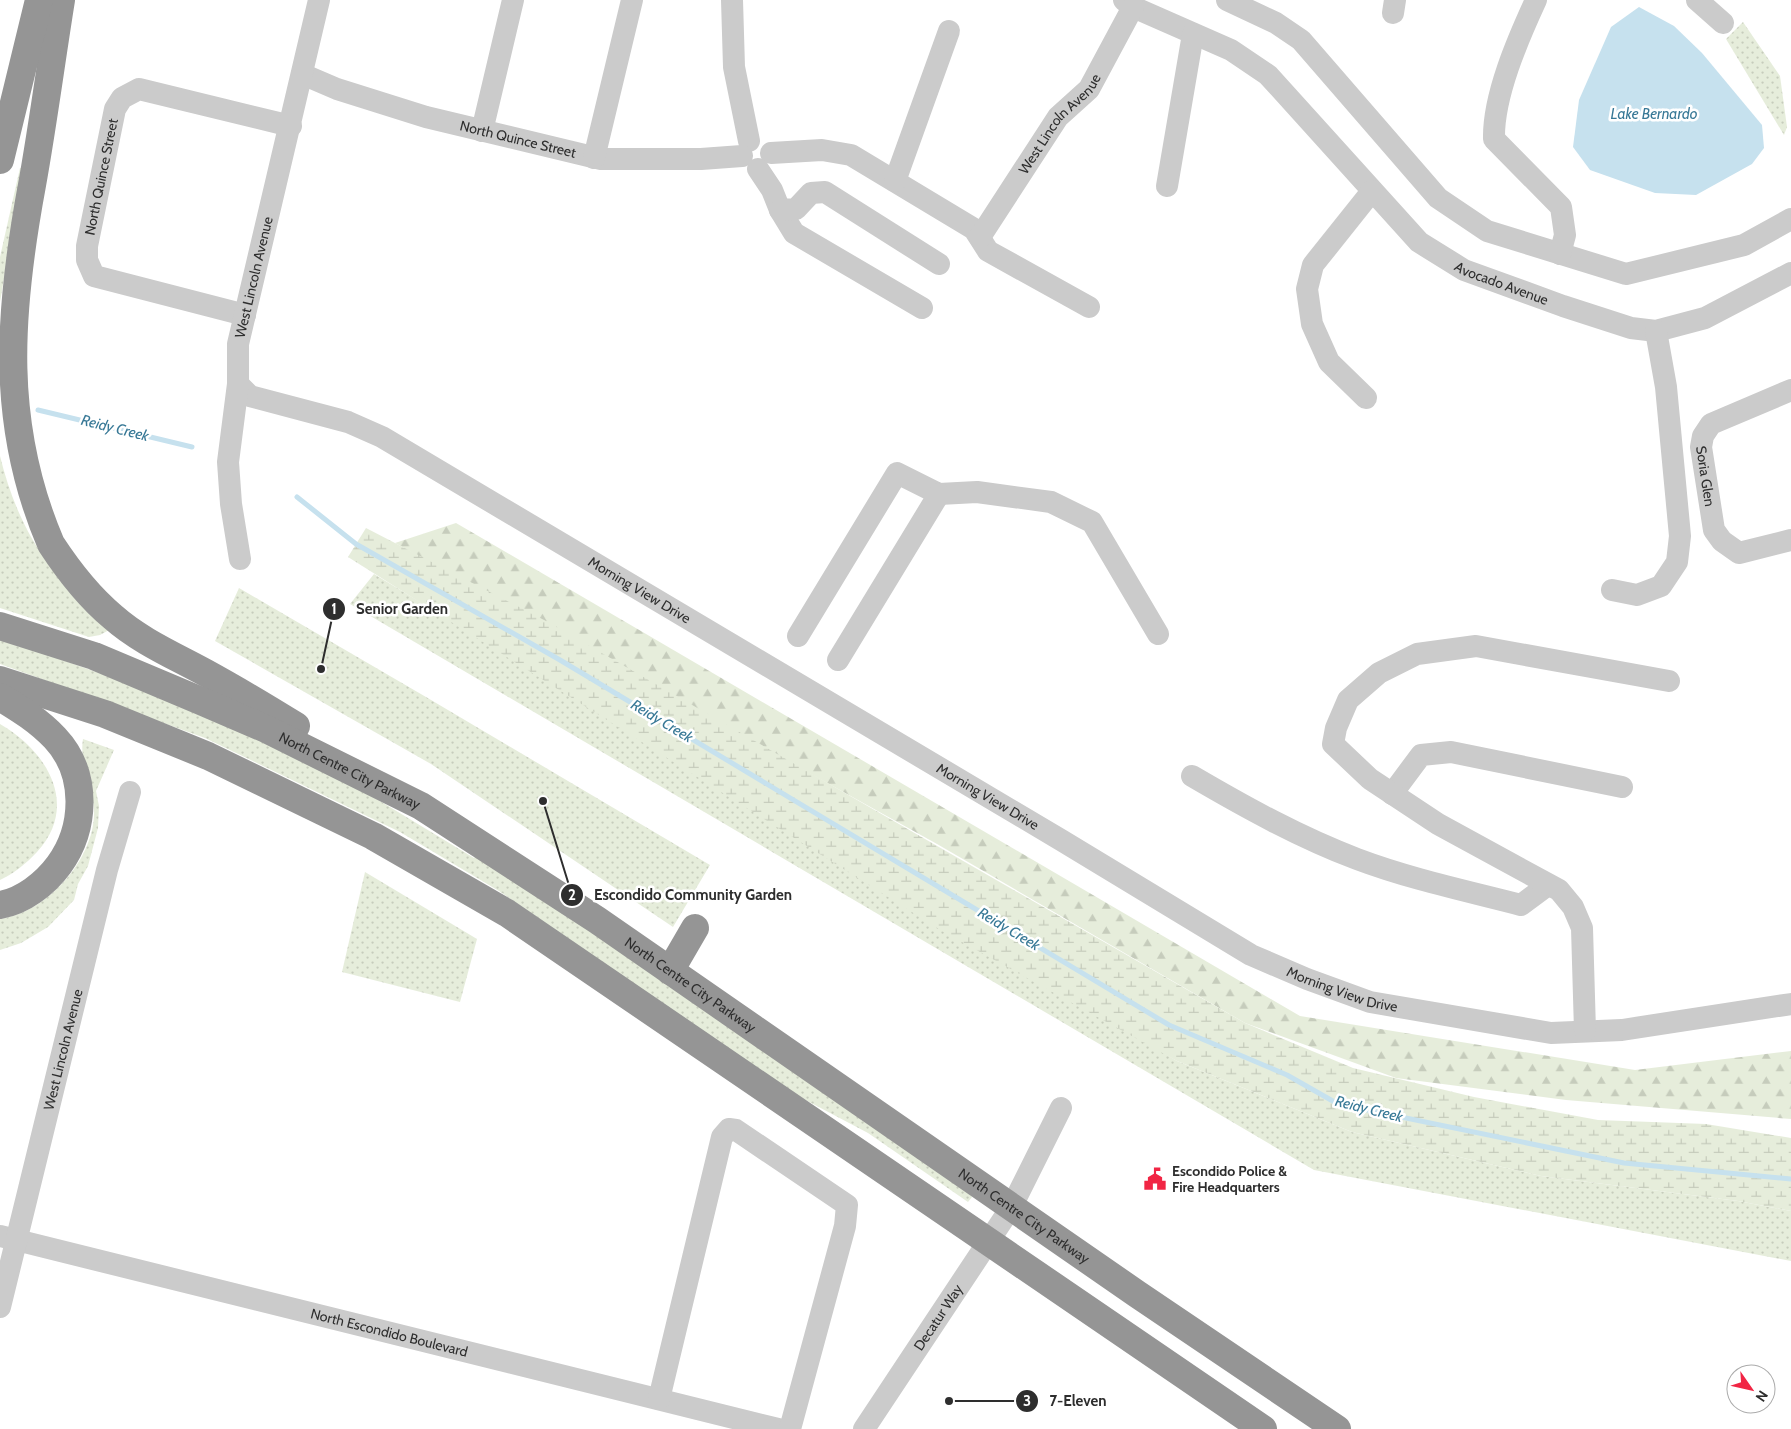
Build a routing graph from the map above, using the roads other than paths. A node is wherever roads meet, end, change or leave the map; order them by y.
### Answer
1 (39, 0) edge
2 (61, 0) edge
3 (319, 0) edge
4 (513, 0) edge
5 (632, 0) edge
6 (732, 0) edge
7 (1227, 0) edge
8 (1536, 0) edge
9 (1697, 0) edge
10 (1129, 4) edge
11 (1724, 23) dead end
12 (949, 31) dead end
13 (1193, 34) junction
14 (302, 74) junction
15 (291, 126) junction
16 (482, 131) junction
17 (755, 155) junction
18 (594, 158) junction
19 (0, 160) edge
20 (895, 181) junction
21 (1167, 186) dead end
22 (1372, 191) junction
23 (780, 210) junction
24 (1791, 218) edge
25 (980, 237) junction
26 (1560, 254) junction
27 (939, 264) dead end
28 (1791, 273) edge
29 (1089, 307) dead end
30 (922, 308) dead end
31 (245, 314) junction
32 (1656, 331) junction
33 (238, 384) junction
34 (1791, 390) edge
35 (1366, 398) dead end
36 (939, 494) junction
37 (1791, 540) edge
38 (240, 559) dead end
39 (1612, 590) dead end
40 (0, 626) edge
41 (1158, 634) dead end
42 (798, 636) dead end
43 (838, 660) dead end
44 (0, 680) edge
45 (1668, 681) dead end
46 (0, 697) edge
47 (1192, 776) dead end
48 (1622, 787) dead end
49 (130, 792) dead end
50 (1392, 794) junction
51 (421, 806) junction
52 (1548, 885) junction
53 (0, 905) edge
54 (696, 928) dead end
55 (670, 971) junction
56 (1791, 1004) edge
57 (1585, 1031) junction
58 (1061, 1108) dead end
59 (1012, 1206) junction
60 (8, 1238) edge
61 (989, 1241) junction
62 (0, 1307) edge
63 (659, 1399) junction
64 (778, 1429) edge
65 (790, 1429) edge
66 (864, 1429) edge
67 (1263, 1429) edge
68 (1337, 1429) edge

1 - 19 highway
2 - 51 highway
3 - 14 street, West Lincoln Avenue
4 - 16 street
5 - 18 street
6 - 17 street
7 - 26 street
8 - 26 street
9 - 11 street
10 - 13 street, Avocado Avenue
10 - 25 street, West Lincoln Avenue
12 - 20 street
13 - 21 street
13 - 22 street, Avocado Avenue
14 - 15 street, West Lincoln Avenue
14 - 16 street, North Quince Street
15 - 31 street, West Lincoln Avenue
15 - 31 street, North Quince Street
16 - 18 street, North Quince Street
17 - 18 street, North Quince Street
17 - 20 street, North Quince Street
17 - 23 street
20 - 25 street, North Quince Street
22 - 32 street, Avocado Avenue
22 - 35 street
23 - 27 street
23 - 30 street
24 - 26 street
25 - 29 street, North Quince Street
28 - 32 street, Avocado Avenue
31 - 33 street, West Lincoln Avenue
32 - 39 street
33 - 38 street, West Lincoln Avenue
33 - 57 street, Morning View Drive
34 - 37 street, Soria Glen
36 - 41 street
36 - 42 street
36 - 43 street
40 - 51 highway, North Centre City Parkway
44 - 61 highway
45 - 50 street
46 - 53 highway
47 - 52 street
48 - 50 street
49 - 60 street, West Lincoln Avenue
50 - 52 street
51 - 55 highway, North Centre City Parkway
52 - 57 street
54 - 55 highway
55 - 59 highway, North Centre City Parkway
56 - 57 street, Morning View Drive
58 - 59 street, Decatur Way
59 - 61 street, Decatur Way
59 - 68 highway, North Centre City Parkway
60 - 62 street, West Lincoln Avenue
60 - 63 street, North Escondido Boulevard
61 - 66 street, Decatur Way
61 - 67 highway
63 - 64 street, North Escondido Boulevard
63 - 65 street

